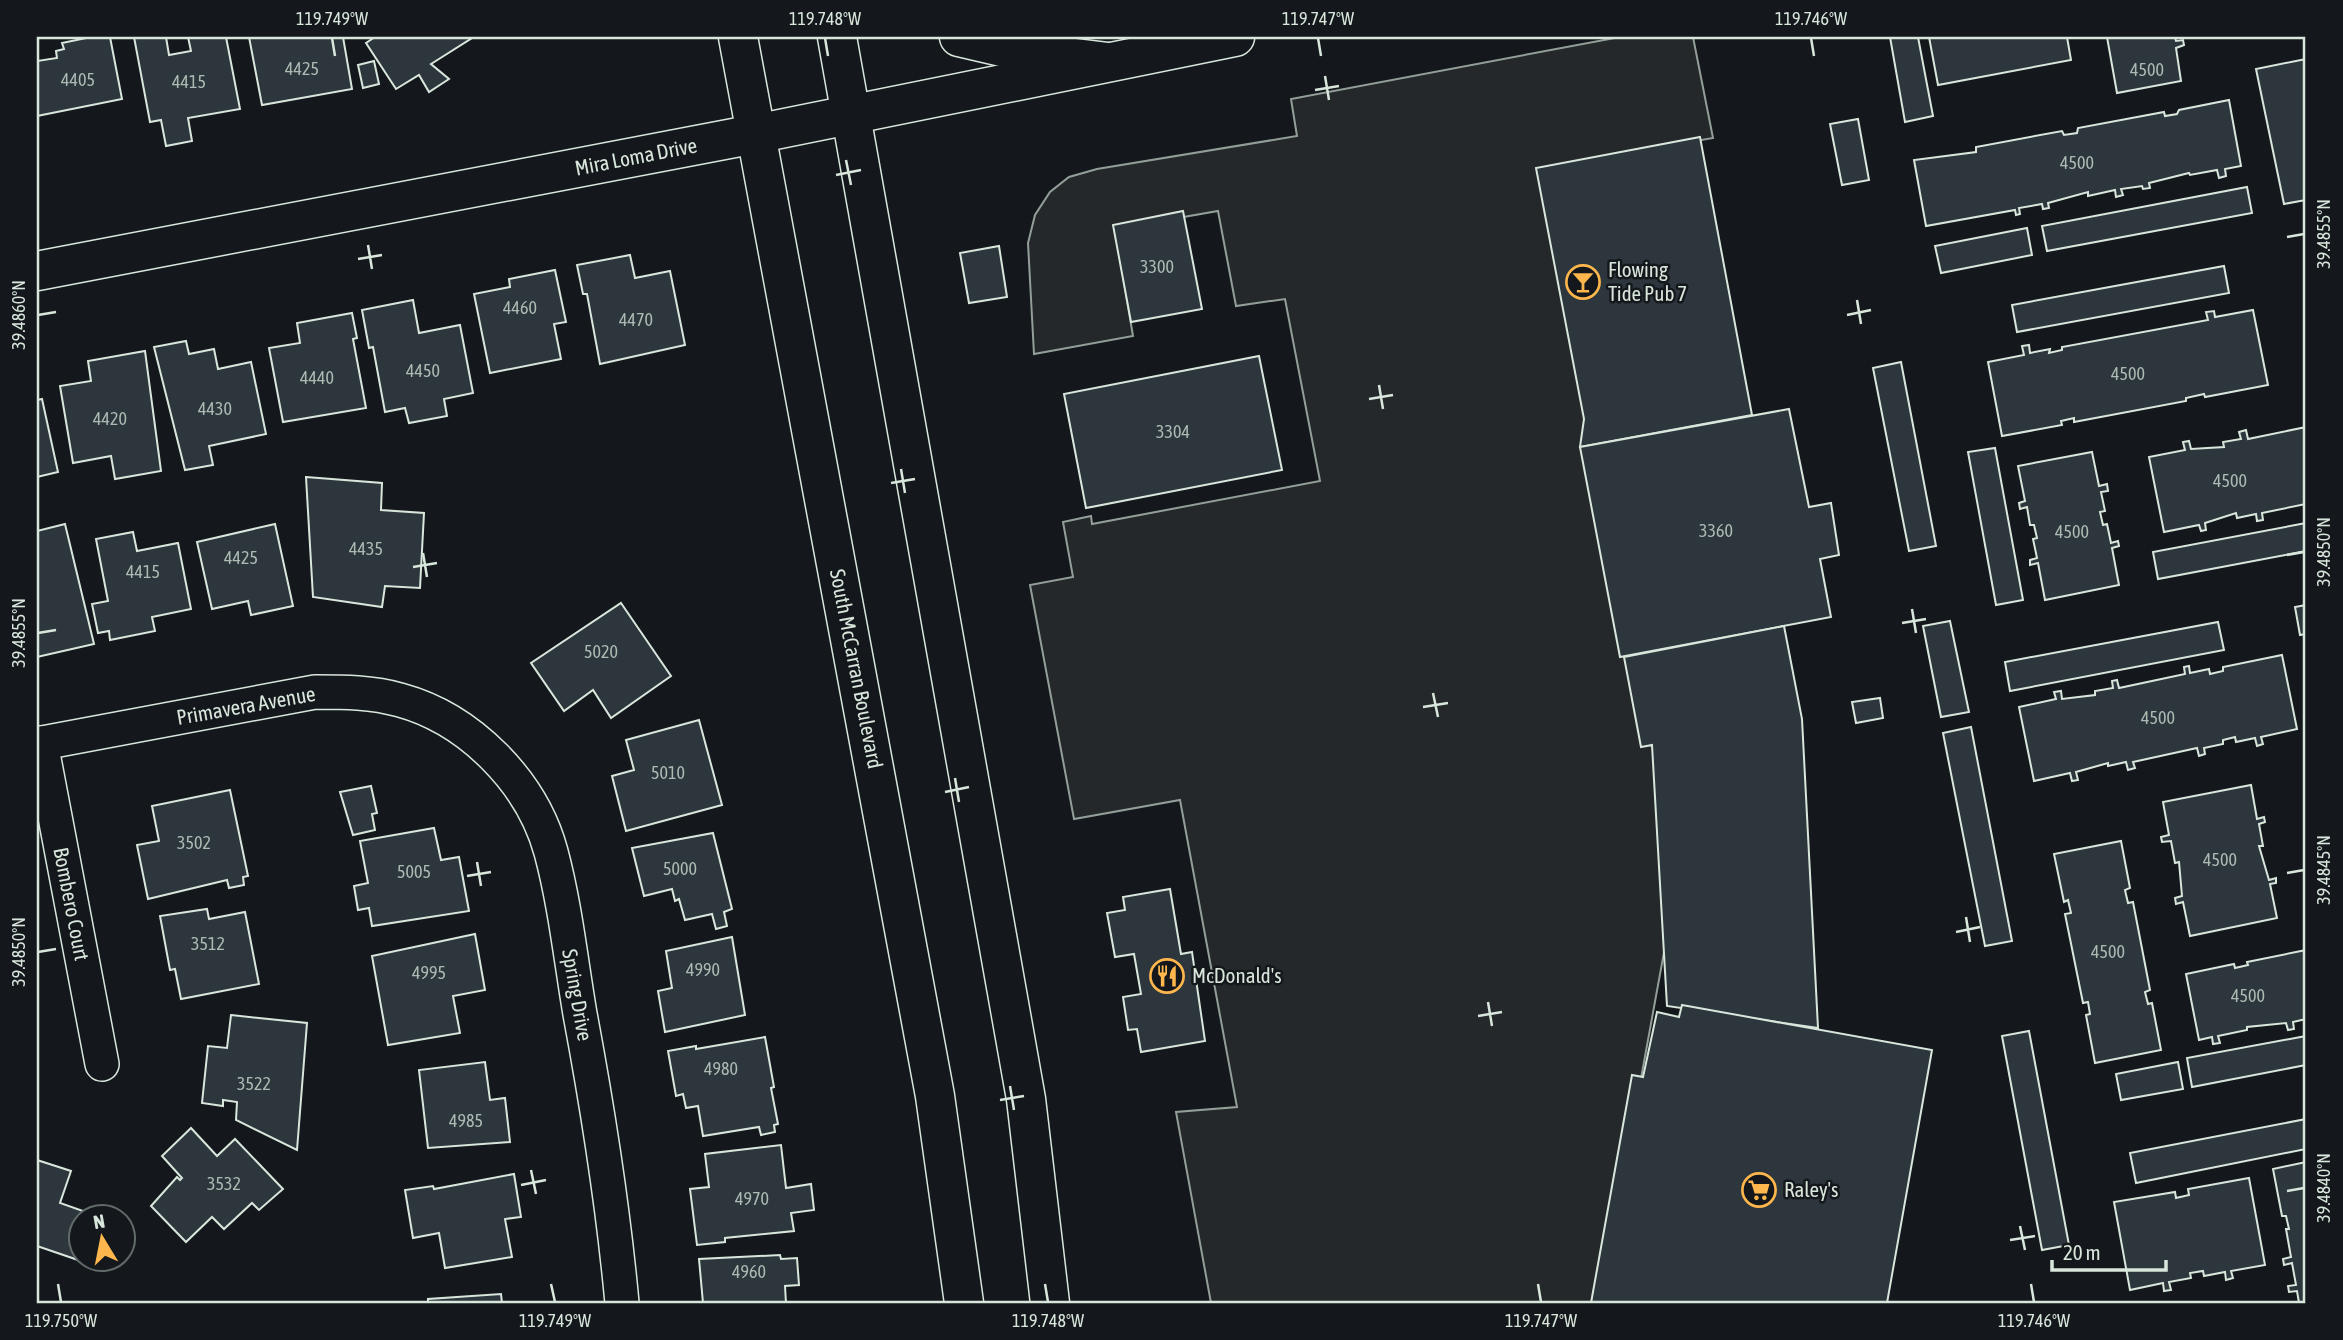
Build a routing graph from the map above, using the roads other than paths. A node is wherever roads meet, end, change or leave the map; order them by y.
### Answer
1 (738, 37) edge
2 (837, 37) edge
3 (959, 37) edge
4 (1235, 37) edge
5 (1108, 62) junction
6 (851, 116) junction
7 (755, 134) junction
8 (37, 271) edge
9 (452, 723) joint
10 (39, 743) edge
11 (102, 1065) dead end
12 (622, 1303) edge
13 (964, 1303) edge
14 (1050, 1303) edge

1 - 7 main road, South McCarran Boulevard
2 - 6 main road
3 - 5 main road
4 - 5 main road, Mira Loma Drive
5 - 6 main road, Mira Loma Drive
6 - 7 main road, Mira Loma Drive
6 - 14 main road
7 - 8 main road, Mira Loma Drive
7 - 13 main road, South McCarran Boulevard
9 - 10 street, Primavera Avenue
9 - 12 street, Spring Drive
10 - 11 street, Bombero Court

